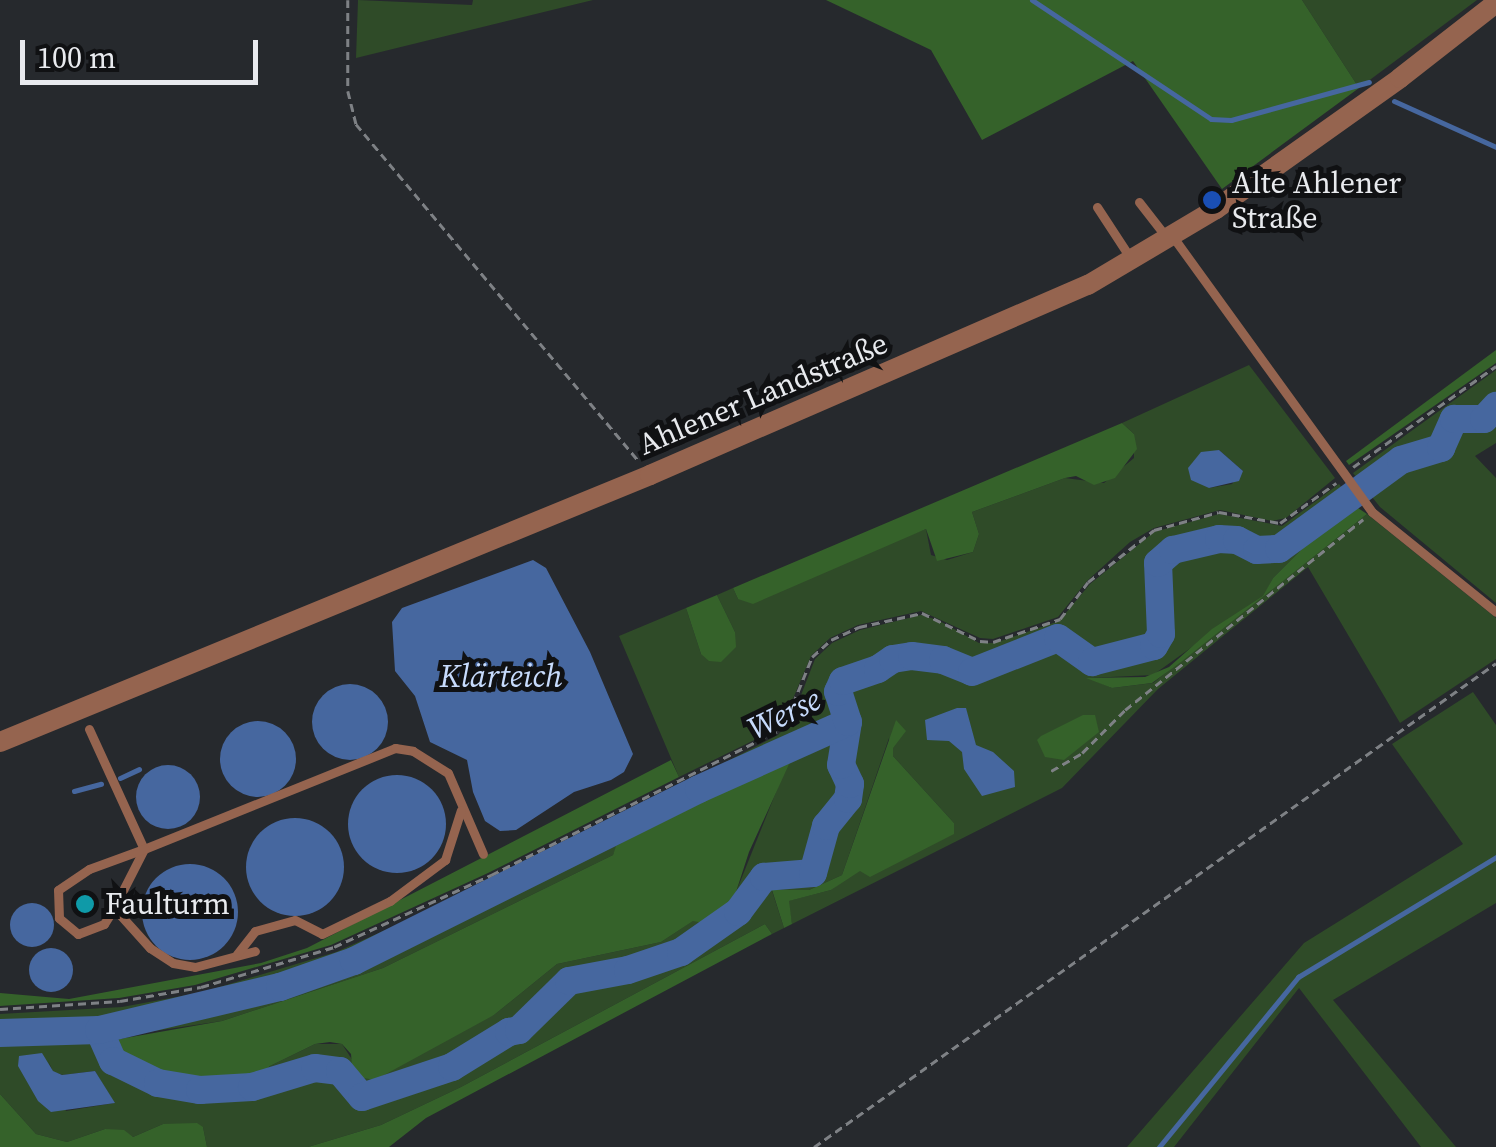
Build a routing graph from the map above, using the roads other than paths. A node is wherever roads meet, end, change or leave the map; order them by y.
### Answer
1 (1496, 4) edge
2 (1140, 202) dead end
3 (1097, 207) dead end
4 (1170, 238) junction
5 (1132, 262) junction
6 (1496, 612) edge
7 (90, 729) dead end
8 (0, 742) edge
9 (462, 808) junction
10 (144, 849) junction
11 (483, 854) dead end
12 (114, 908) junction
13 (255, 951) dead end
14 (236, 954) junction

1 - 4 street, Ahlener Landstraße
2 - 4 lane
3 - 5 lane
4 - 5 street, Ahlener Landstraße
4 - 6 lane
5 - 8 street, Ahlener Landstraße
7 - 10 lane
9 - 10 lane
9 - 11 lane
9 - 14 lane
10 - 12 lane
10 - 12 lane
12 - 14 lane
13 - 14 lane

